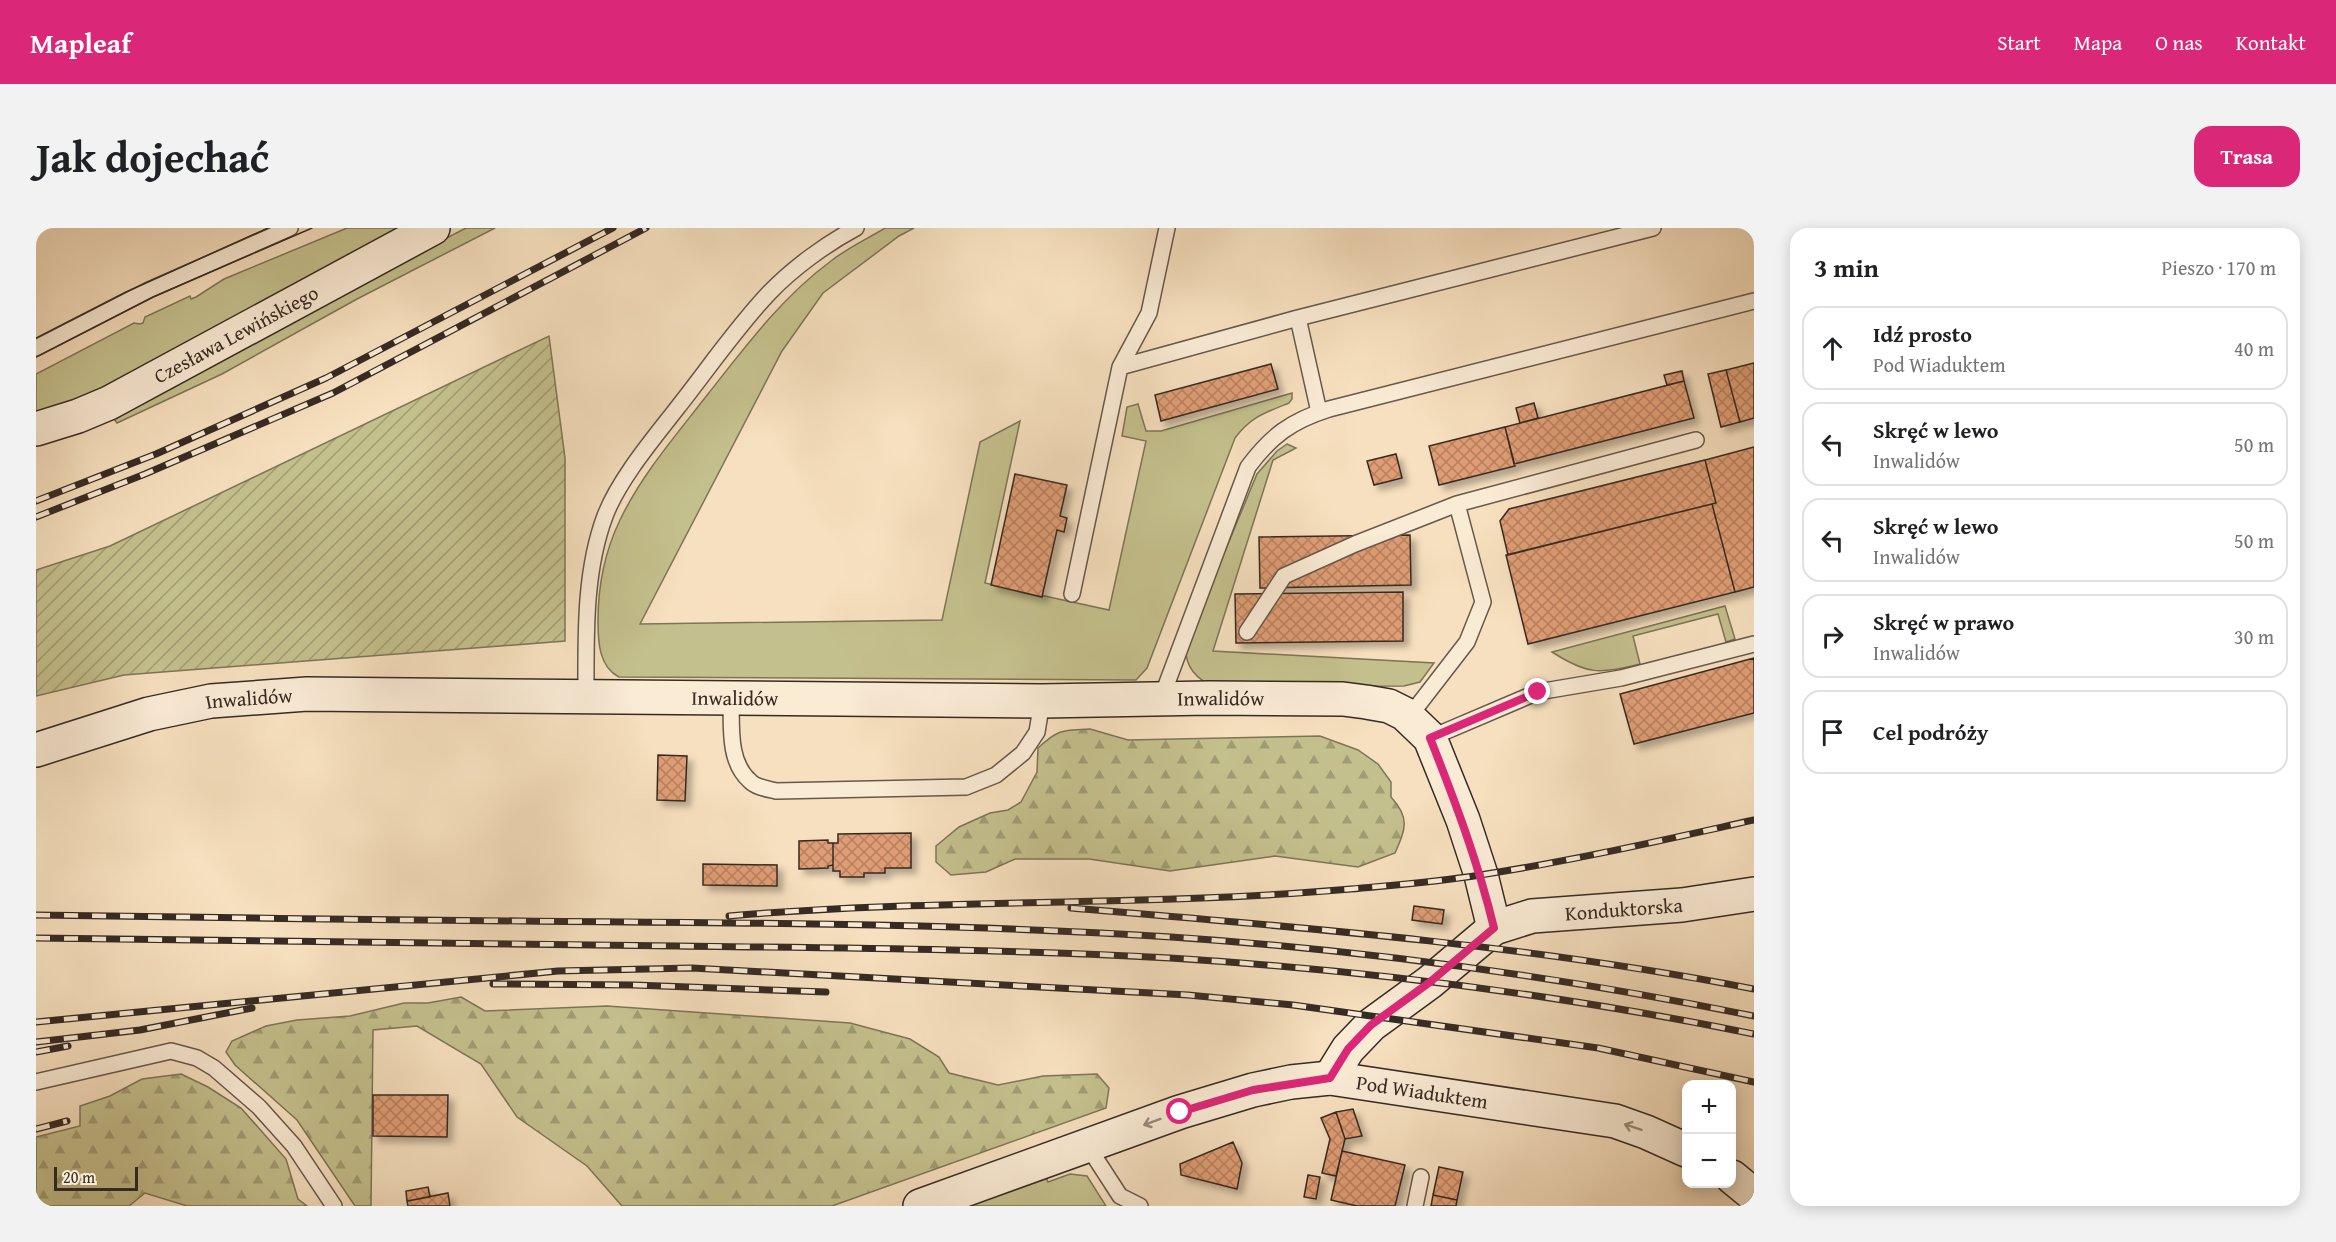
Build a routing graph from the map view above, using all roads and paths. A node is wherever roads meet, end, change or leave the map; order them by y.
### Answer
1 (290, 228) edge
2 (433, 228) edge
3 (856, 228) edge
4 (1167, 228) edge
5 (1653, 228) edge
6 (1754, 301) edge
7 (1298, 318) junction
8 (36, 348) edge
9 (1120, 367) junction
10 (1319, 412) junction
11 (36, 429) edge
12 (1696, 440) dead end
13 (1457, 504) junction
14 (1072, 594) dead end
15 (1247, 632) dead end
16 (1754, 644) edge
17 (586, 695) junction
18 (731, 696) junction
19 (1161, 699) junction
20 (1042, 701) junction
21 (1419, 728) junction
22 (36, 750) edge
23 (1754, 894) edge
24 (1494, 928) junction
25 (1330, 1078) junction
26 (36, 1082) edge
27 (1087, 1145) junction
28 (1682, 1148) edge
29 (1421, 1177) dead end
30 (1736, 1182) edge
31 (1754, 1195) edge
32 (334, 1206) edge
33 (920, 1206) edge
34 (1140, 1206) edge
35 (1415, 1206) edge

1 - 8 lane
2 - 11 street, Czesława Lewińskiego
3 - 17 lane
4 - 9 lane
5 - 7 lane
6 - 10 lane
7 - 9 lane
7 - 10 lane
9 - 14 lane
10 - 19 lane
12 - 13 lane
13 - 15 lane
13 - 21 lane
16 - 21 lane
17 - 18 street, Inwalidów
17 - 22 street, Inwalidów
18 - 20 street, Inwalidów
18 - 20 lane
19 - 20 street, Inwalidów
19 - 21 street, Inwalidów
21 - 24 street
23 - 24 street, Konduktorska
24 - 25 street
25 -> 27 street, Pod Wiaduktem
28 -> 25 street, Pod Wiaduktem
26 - 32 lane
27 - 33 street, Pod Wiaduktem
27 - 34 lane
29 - 35 lane
30 - 31 street

